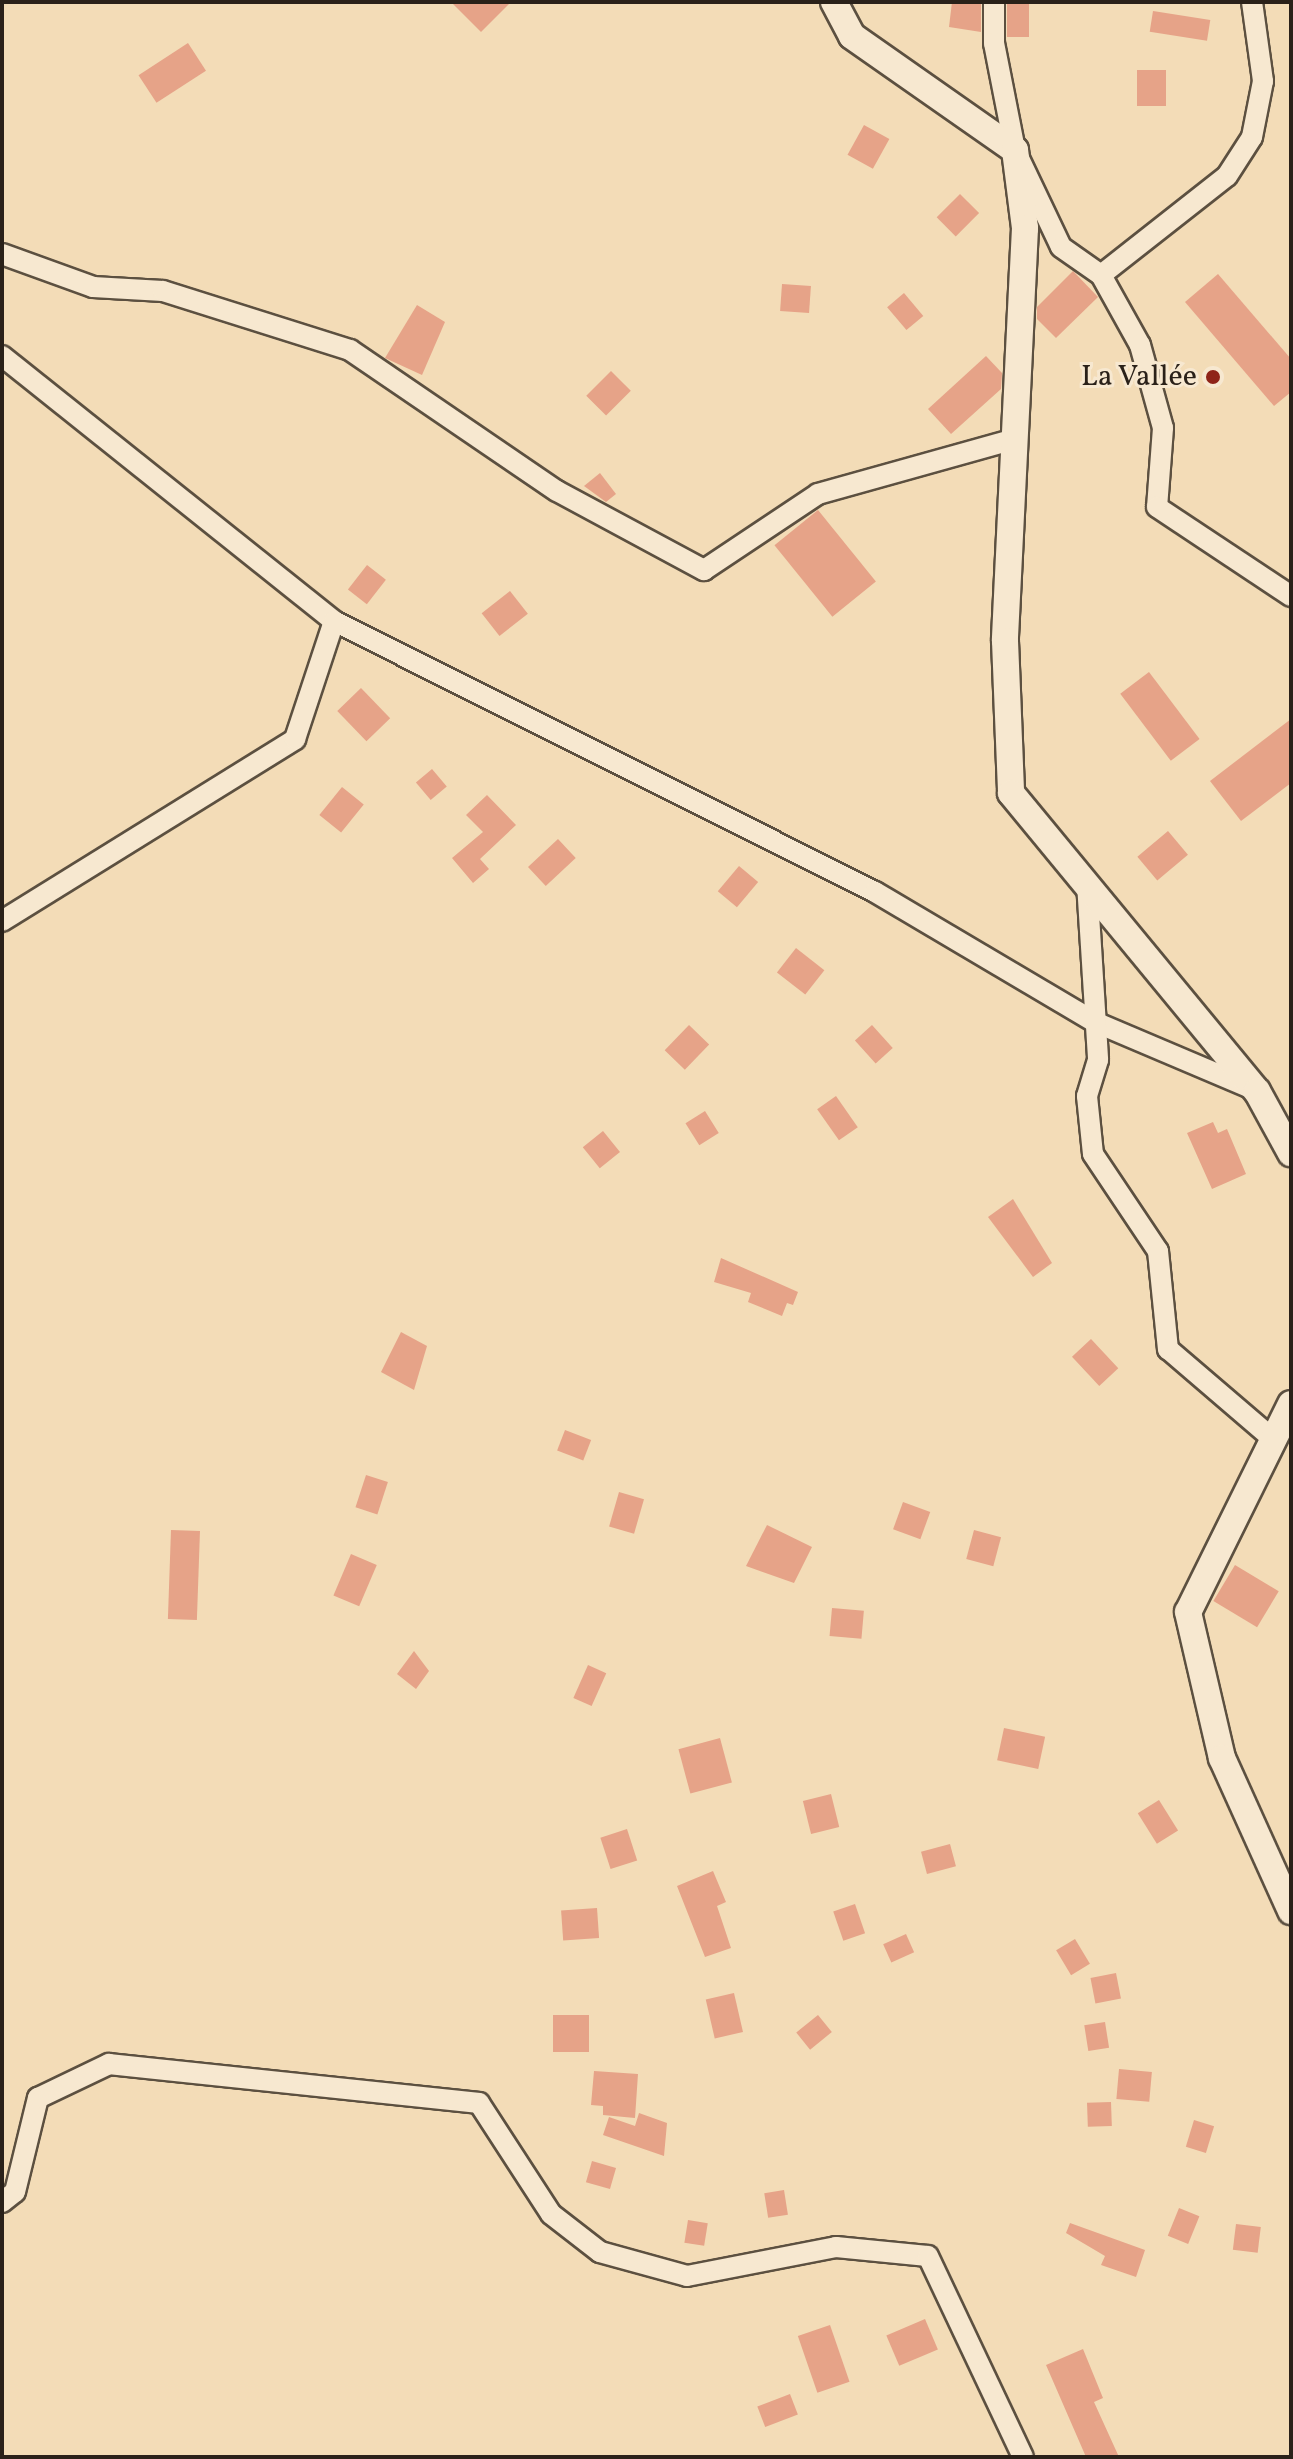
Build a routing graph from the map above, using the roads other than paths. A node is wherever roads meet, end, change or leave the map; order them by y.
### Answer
1 (834, 2) edge
2 (994, 2) edge
3 (1252, 2) edge
4 (1015, 150) junction
5 (2, 254) edge
6 (1101, 275) junction
7 (2, 356) edge
8 (1015, 439) junction
9 (1291, 596) edge
10 (334, 621) junction
11 (1087, 883) junction
12 (2, 921) edge
13 (1095, 1022) junction
14 (1257, 1091) junction
15 (1291, 1153) edge
16 (1291, 1404) edge
17 (1274, 1440) junction
18 (1291, 1911) edge
19 (2, 2202) edge
20 (1023, 2457) edge

1 - 4 street
2 - 4 street
3 - 6 street
4 - 6 street
4 - 8 street
5 - 8 street
6 - 9 street
7 - 10 street
8 - 11 street
10 - 12 street
10 - 13 street
11 - 13 street
11 - 14 street
13 - 14 street
13 - 17 street
14 - 15 street
16 - 17 street
17 - 18 street
19 - 20 street

